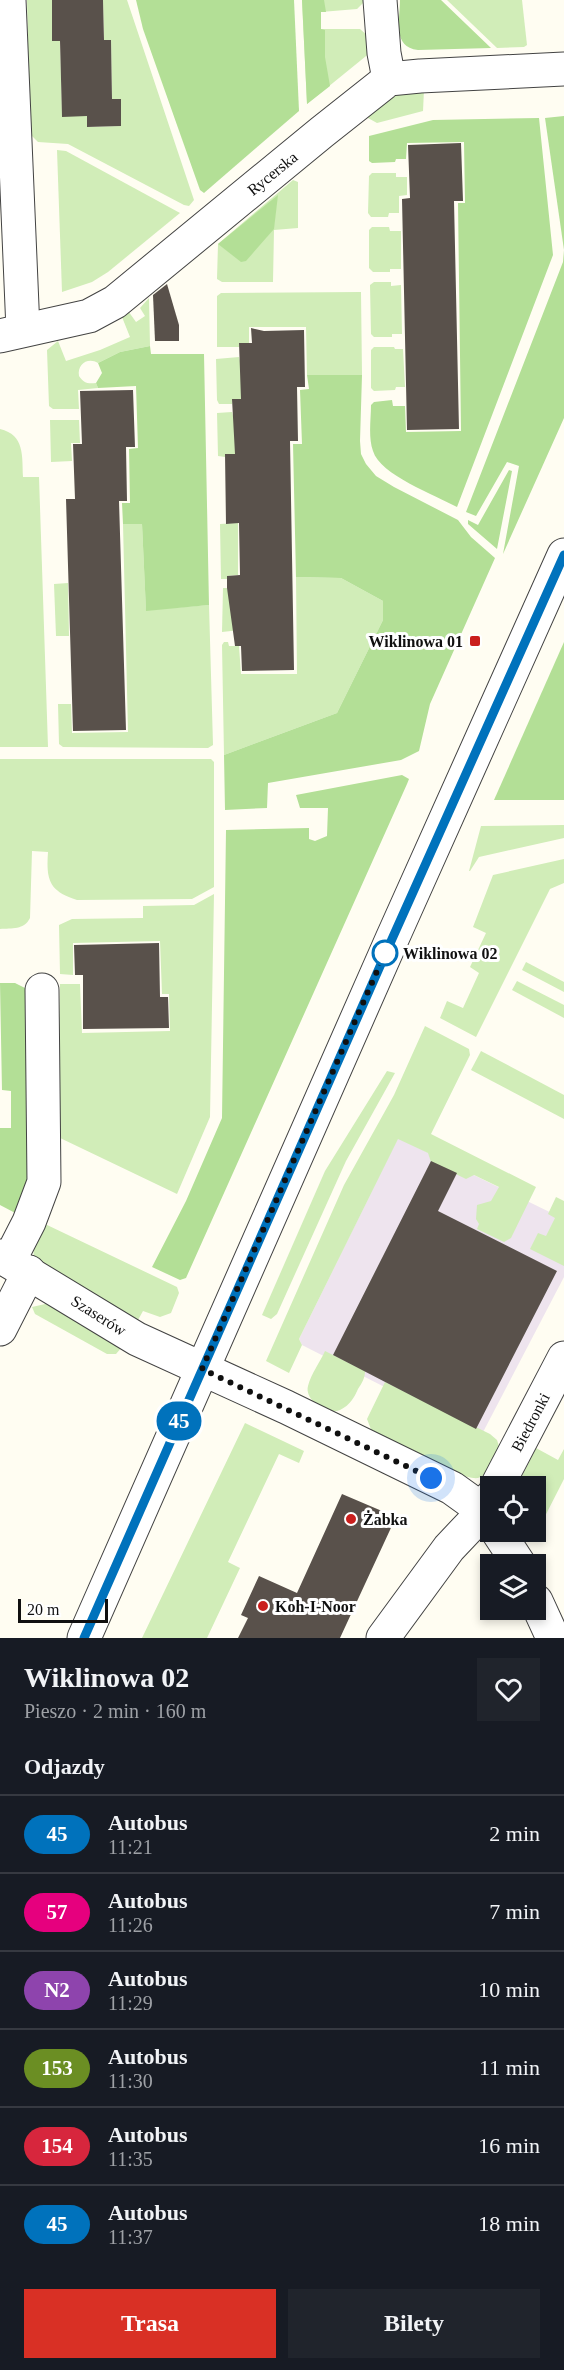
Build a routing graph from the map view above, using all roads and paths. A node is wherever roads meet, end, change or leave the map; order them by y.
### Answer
1 (9, 0) edge
2 (380, 0) edge
3 (564, 69) edge
4 (389, 79) junction
5 (12, 333) edge
6 (564, 555) edge
7 (42, 990) dead end
8 (13, 1263) edge
9 (0, 1329) edge
10 (564, 1358) edge
11 (202, 1369) junction
12 (508, 1476) edge
13 (480, 1503) edge
14 (480, 1521) edge
15 (545, 1620) edge
16 (84, 1638) edge
17 (383, 1638) edge
18 (553, 1638) edge

1 - 5 street
2 - 4 street
3 - 4 street
4 - 5 street, Rycerska
6 - 11 street
7 - 8 street
8 - 9 street
8 - 11 street, Szaserów
10 - 12 street, Biedronki
11 - 13 street, Szaserów
11 - 16 street
14 - 17 street, Biedronki
15 - 18 street

